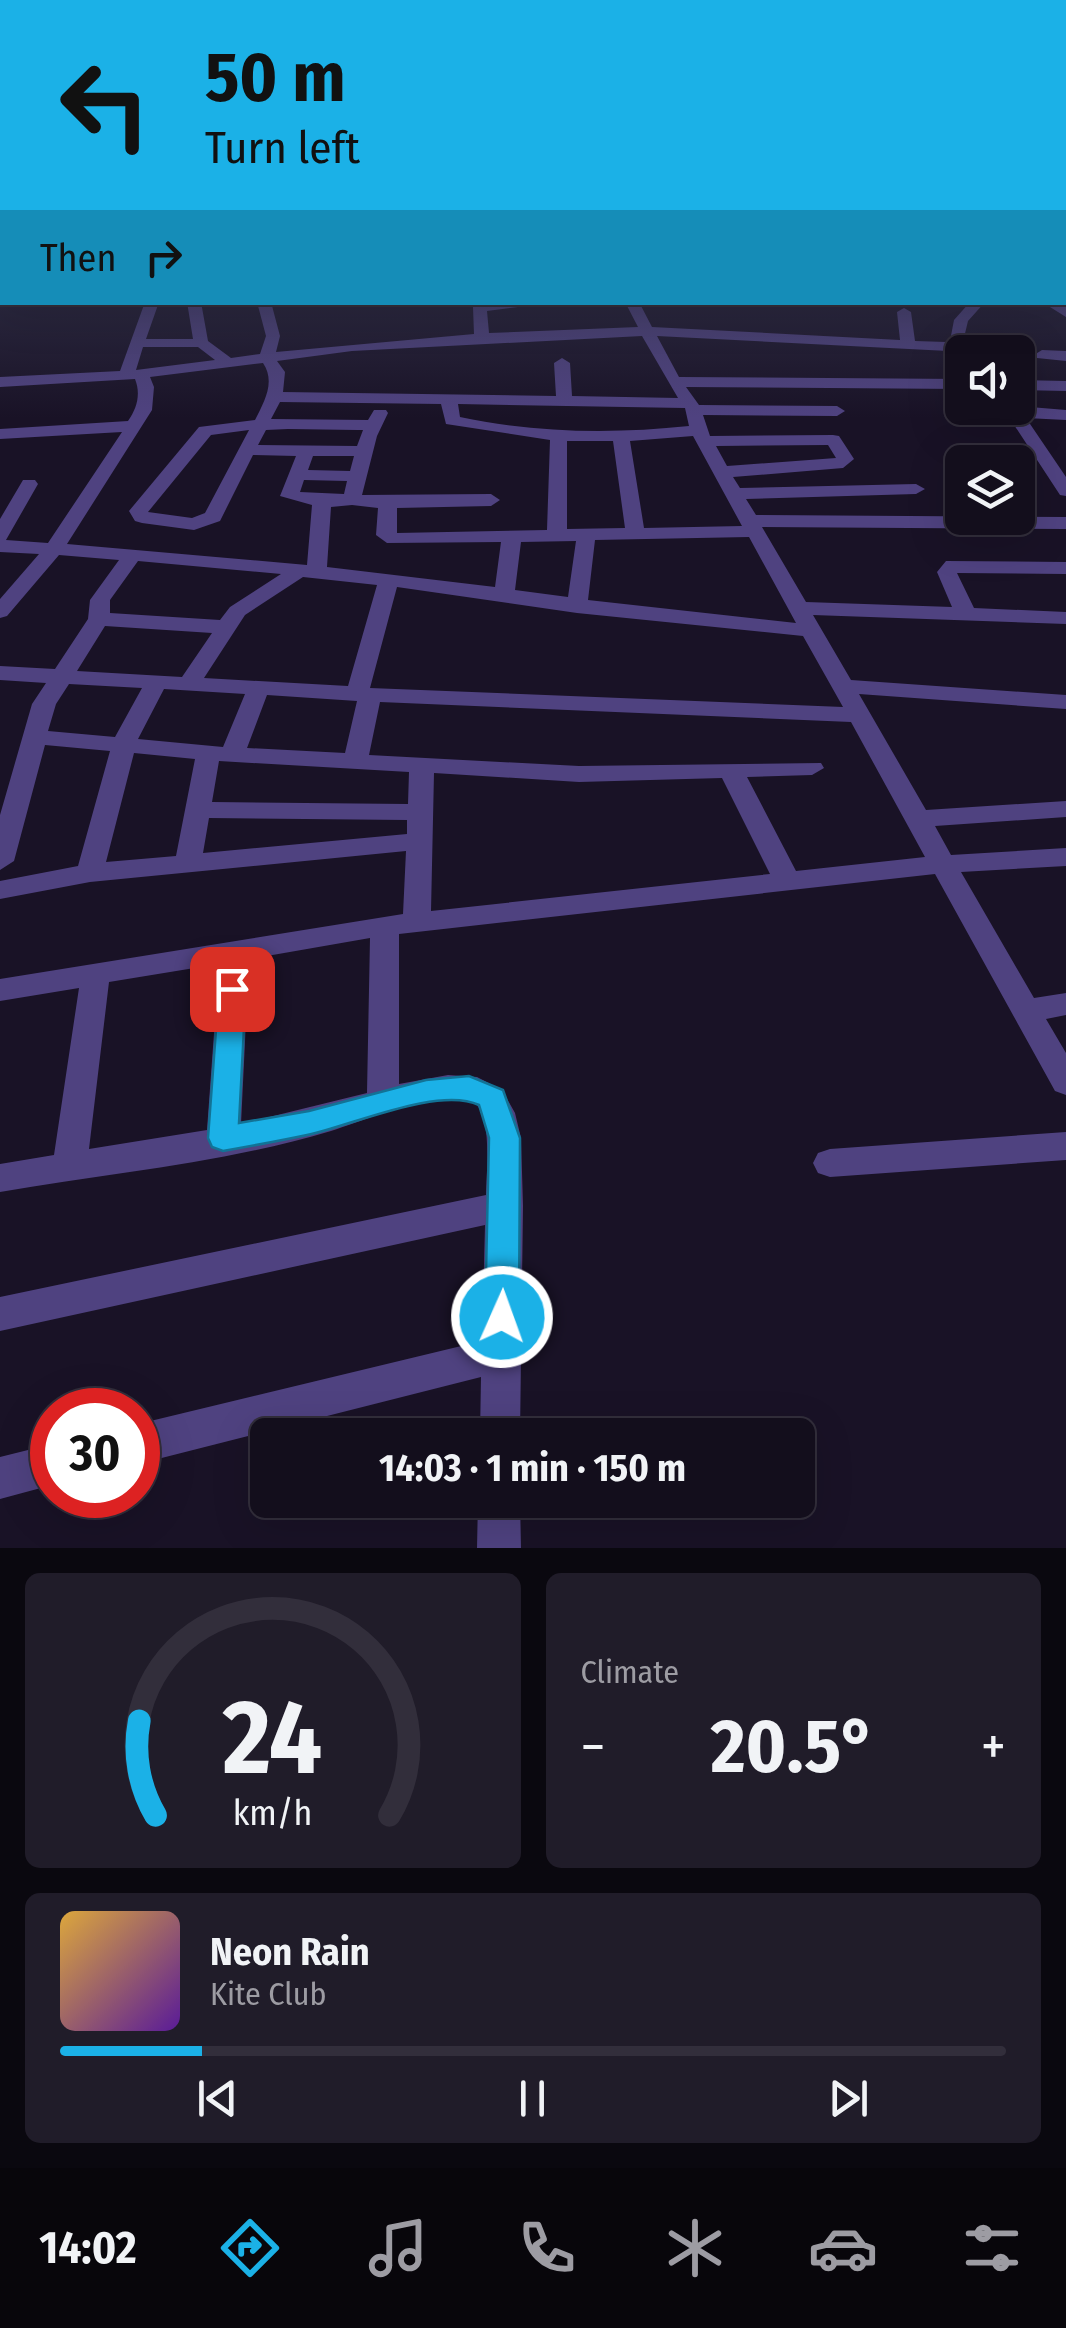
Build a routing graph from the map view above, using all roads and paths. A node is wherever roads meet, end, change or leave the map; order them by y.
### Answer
1 (151, 305) edge
2 (195, 305) edge
3 (265, 305) edge
4 (506, 305) edge
5 (532, 305) edge
6 (634, 305) edge
7 (975, 305) edge
8 (904, 312) dead end
9 (648, 331) junction
10 (544, 334) junction
11 (482, 338) junction
12 (908, 338) junction
13 (137, 343) junction
14 (200, 343) junction
15 (1042, 355) dead end
16 (267, 356) junction
17 (1066, 356) edge
18 (227, 362) junction
19 (562, 363) dead end
20 (133, 374) junction
21 (0, 382) edge
22 (674, 382) junction
23 (945, 384) edge
24 (1035, 385) edge
25 (1066, 386) edge
26 (276, 396) junction
27 (381, 401) junction
28 (450, 401) junction
29 (564, 403) junction
30 (837, 410) dead end
31 (1035, 412) edge
32 (1066, 414) edge
33 (697, 421) junction
34 (375, 425) junction
35 (1023, 425) edge
36 (133, 426) junction
37 (259, 428) junction
38 (559, 433) junction
39 (0, 434) edge
40 (620, 434) junction
41 (1038, 447) junction
42 (1066, 448) edge
43 (247, 450) junction
44 (306, 450) junction
45 (364, 451) junction
46 (722, 472) junction
47 (296, 475) junction
48 (357, 476) junction
49 (29, 484) dead end
50 (916, 489) dead end
51 (1066, 490) edge
52 (734, 494) junction
53 (352, 499) junction
54 (324, 500) junction
55 (388, 503) junction
56 (1066, 523) edge
57 (752, 526) junction
58 (635, 534) junction
59 (557, 535) junction
60 (0, 536) edge
61 (512, 536) junction
62 (586, 536) junction
63 (475, 537) junction
64 (0, 546) edge
65 (55, 548) junction
66 (133, 554) junction
67 (1066, 568) edge
68 (306, 574) junction
69 (388, 584) junction
70 (504, 595) junction
71 (577, 607) junction
72 (0, 612) edge
73 (966, 614) junction
74 (1066, 618) edge
75 (100, 619) junction
76 (805, 619) junction
77 (224, 627) junction
78 (0, 674) edge
79 (61, 674) junction
80 (158, 680) junction
81 (190, 682) junction
82 (840, 686) junction
83 (259, 687) junction
84 (364, 695) junction
85 (1066, 702) edge
86 (857, 716) junction
87 (34, 738) junction
88 (124, 743) junction
89 (220, 754) junction
90 (355, 762) junction
91 (422, 764) junction
92 (812, 768) dead end
93 (732, 772) junction
94 (1066, 809) edge
95 (198, 810) junction
96 (420, 812) junction
97 (915, 818) junction
98 (420, 841) junction
99 (1066, 857) edge
100 (0, 862) edge
101 (188, 863) junction
102 (942, 864) junction
103 (90, 873) junction
104 (787, 882) junction
105 (0, 890) edge
106 (417, 922) junction
107 (385, 926) junction
108 (235, 952) junction
109 (96, 976) junction
110 (0, 990) edge
111 (1066, 1004) edge
112 (1026, 1011) junction
113 (1066, 1082) edge
114 (384, 1103) junction
115 (223, 1138) junction
116 (1066, 1146) edge
117 (830, 1164) dead end
118 (70, 1166) junction
119 (0, 1178) edge
120 (506, 1206) junction
121 (0, 1314) edge
122 (501, 1354) junction
123 (500, 1418) edge
124 (160, 1439) edge
125 (30, 1470) edge
126 (0, 1478) edge
127 (499, 1518) edge
128 (499, 1548) edge

1 - 13 street
2 - 14 street
3 - 16 street
4 - 11 street
5 - 10 street
6 - 9 street
7 - 12 street
8 - 12 street
9 - 10 street
9 - 12 street
9 - 22 street
10 - 11 street
11 - 16 street
13 - 14 street
13 - 20 street
14 - 18 street
15 - 17 street
16 - 18 street
16 - 26 street
18 - 20 street
19 - 29 street
20 - 21 street
20 - 36 street
22 - 23 street
22 - 33 street
24 - 25 street
26 - 27 street
26 - 37 street
27 - 28 street
27 - 34 street
28 - 29 street
28 - 38 street
29 - 33 street
30 - 33 street
31 - 32 street
33 - 40 street
33 - 46 street
33 - 46 street
34 - 37 street
34 - 45 street
35 - 41 street
36 - 39 street
36 - 65 street
37 - 43 street
37 - 43 street
38 - 40 street
38 - 59 street
40 - 58 street
41 - 42 street
41 - 51 street
43 - 44 street
44 - 45 street
44 - 47 street
45 - 48 street
46 - 52 street
47 - 48 street
47 - 54 street
48 - 53 street
49 - 60 street
50 - 52 street
52 - 57 street
53 - 54 street
53 - 55 street
54 - 68 street
55 - 63 street
55 - 63 street
56 - 57 street
57 - 58 street
57 - 76 street
58 - 62 street
59 - 61 street
59 - 62 street
61 - 63 street
61 - 70 street
62 - 71 street
64 - 65 street
65 - 66 street
65 - 72 street
66 - 68 street
66 - 75 street
67 - 73 street
68 - 69 street
68 - 77 street
69 - 70 street
69 - 84 street
70 - 71 street
71 - 76 street
73 - 74 street
73 - 76 street
75 - 77 street
75 - 79 street
76 - 82 street
77 - 81 street
78 - 79 street
79 - 80 street
79 - 87 street
80 - 81 street
80 - 88 street
81 - 83 street
82 - 85 street
82 - 86 street
83 - 84 street
83 - 89 street
84 - 86 street
84 - 90 street
86 - 97 street
87 - 88 street
87 - 100 street
88 - 89 street
88 - 103 street
89 - 90 street
89 - 95 street
90 - 91 street
91 - 93 street
91 - 96 street
92 - 93 street
93 - 104 street
94 - 97 street
95 - 96 street
95 - 101 street
96 - 98 street
97 - 102 street
98 - 101 street
98 - 106 street
99 - 102 street
101 - 103 street
102 - 104 street
102 - 112 street
103 - 105 street
104 - 106 street
106 - 107 street
107 - 108 street
107 - 114 street
108 - 109 street
108 - 115 street
109 - 110 street
109 - 118 street
111 - 112 street
112 - 113 street
114 - 115 street
114 - 120 street
115 - 118 street
116 - 117 street
118 - 119 street
120 - 121 street
120 - 122 street
122 - 123 street
122 - 124 street
125 - 126 street
127 - 128 street

